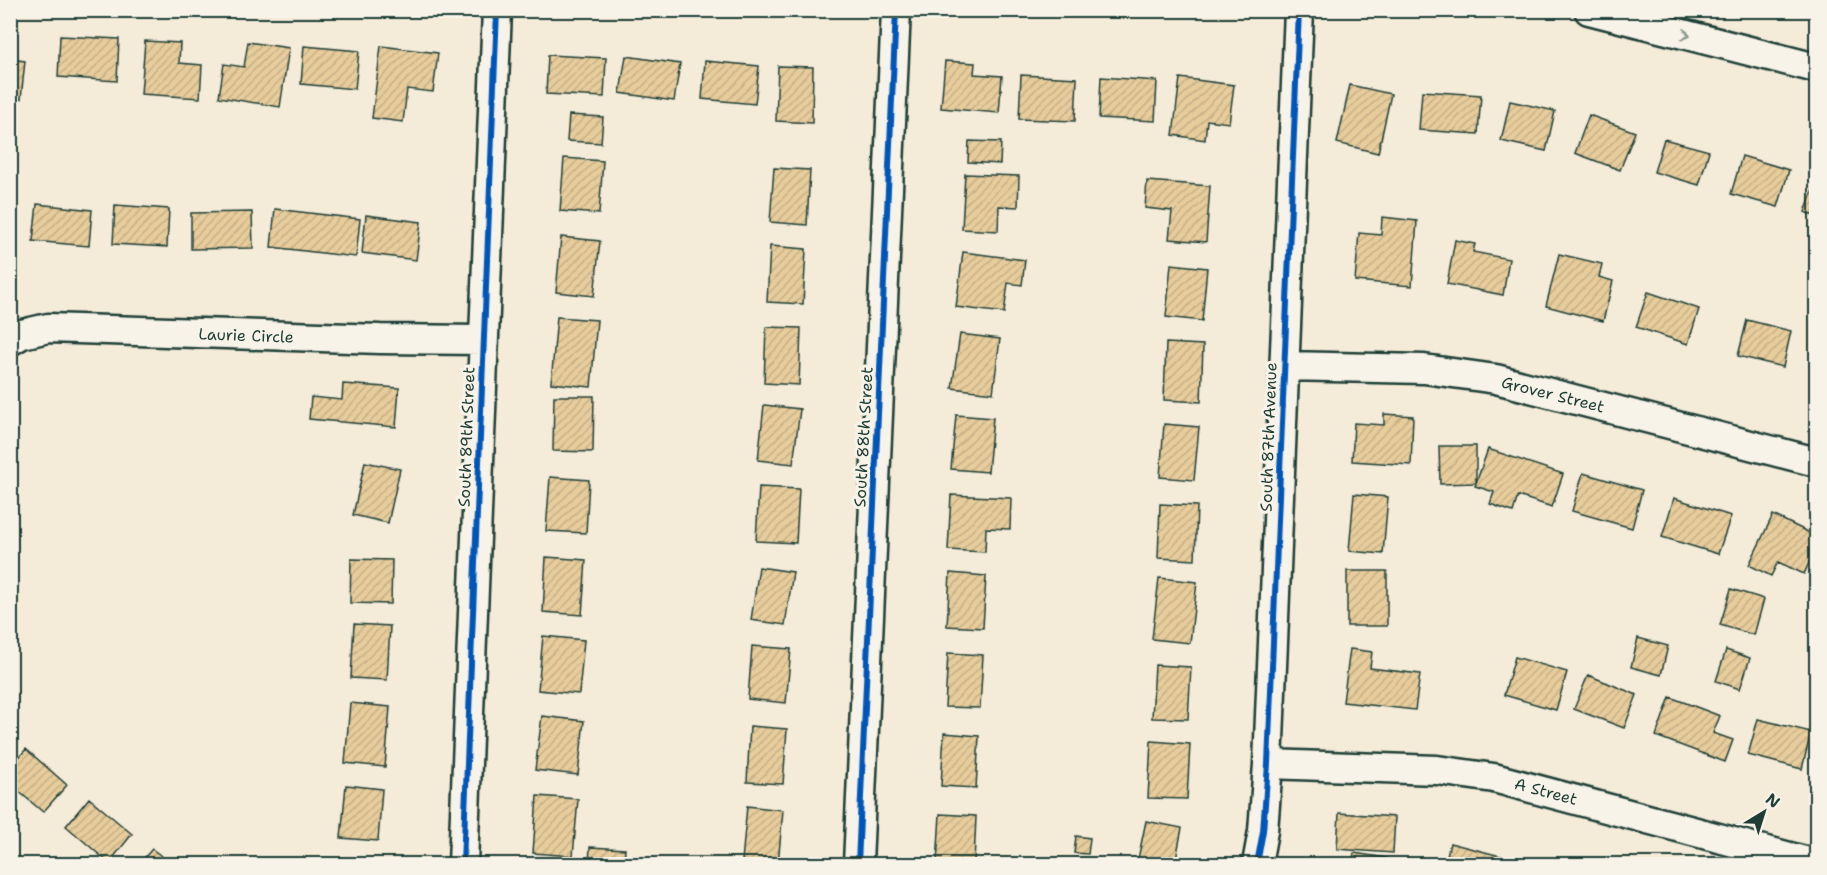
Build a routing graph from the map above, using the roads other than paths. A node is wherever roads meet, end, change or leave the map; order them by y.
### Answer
1 (497, 10) edge
2 (896, 10) edge
3 (1299, 10) edge
4 (1589, 10) edge
5 (1816, 68) edge
6 (483, 340) junction
7 (10, 341) edge
8 (1284, 366) junction
9 (1816, 462) edge
10 (1268, 764) junction
11 (463, 864) edge
12 (858, 864) edge
13 (1257, 864) edge
14 (1816, 864) edge

1 - 6 street, South 89th Street
2 - 12 street, South 88th Street
3 - 8 street, South 87th Avenue
4 -> 5 street
6 - 7 street, Laurie Circle
6 - 11 street, South 89th Street
8 - 9 street, Grover Street
8 - 10 street, South 87th Avenue
10 - 13 street, South 87th Avenue
10 - 14 street, A Street

